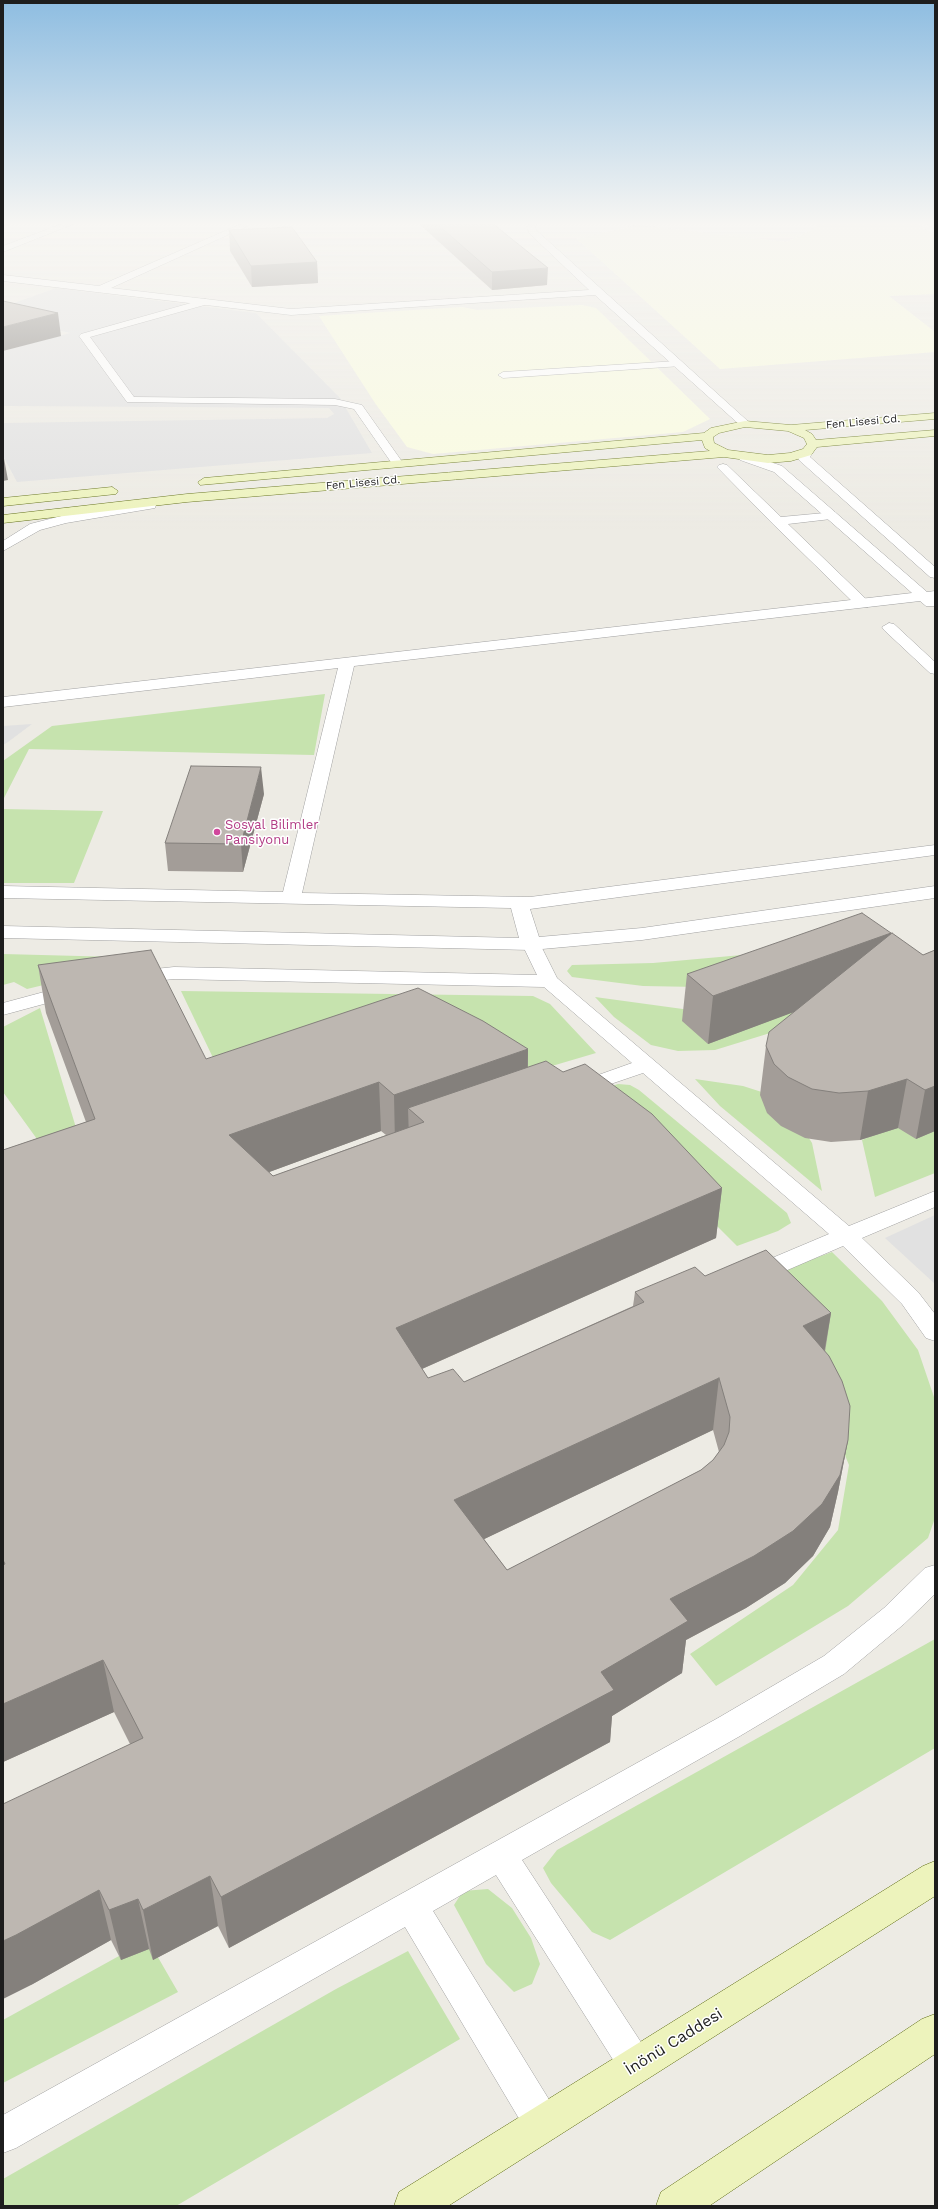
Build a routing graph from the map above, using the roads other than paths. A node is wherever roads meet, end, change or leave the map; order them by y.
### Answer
1 (119, 326) edge
2 (635, 326) edge
3 (677, 364) junction
4 (503, 375) dead end
5 (935, 416) edge
6 (745, 424) junction
7 (791, 428) junction
8 (935, 433) edge
9 (707, 436) junction
10 (810, 448) junction
11 (724, 453) junction
12 (744, 457) junction
13 (397, 463) junction
14 (723, 468) dead end
15 (191, 483) dead end
16 (120, 490) dead end
17 (187, 498) junction
18 (3, 502) edge
19 (830, 515) junction
20 (3, 519) edge
21 (777, 520) junction
22 (3, 547) edge
23 (935, 574) edge
24 (929, 596) edge
25 (863, 604) junction
26 (935, 607) edge
27 (889, 628) dead end
28 (347, 664) junction
29 (935, 670) edge
30 (3, 702) edge
31 (935, 850) edge
32 (3, 892) edge
33 (935, 892) edge
34 (291, 898) junction
35 (519, 904) junction
36 (3, 932) edge
37 (531, 944) junction
38 (117, 981) edge
39 (549, 981) junction
40 (88, 986) edge
41 (3, 1009) edge
42 (645, 1065) junction
43 (564, 1094) edge
44 (935, 1198) edge
45 (846, 1236) junction
46 (731, 1285) edge
47 (935, 1332) edge
48 (935, 1576) edge
49 (501, 1855) junction
50 (935, 1877) edge
51 (411, 1906) junction
52 (935, 2032) edge
53 (636, 2065) junction
54 (543, 2124) junction
55 (3, 2136) edge
56 (413, 2206) edge
57 (675, 2206) edge

1 - 13 lane
2 - 3 street
3 - 4 lane
3 - 6 street
5 - 7 street, Fen Lisesi Cd.
6 - 7 street, Fen Lisesi Cd.
6 - 9 street, Fen Lisesi Cd.
7 - 10 street
8 - 10 street, Fen Lisesi Cd.
9 - 11 street
9 - 13 street, Fen Lisesi Cd.
10 - 12 street, Fen Lisesi Cd.
10 - 23 street
11 - 12 street, Fen Lisesi Cd.
11 - 17 street, Fen Lisesi Cd.
12 - 19 street
13 - 15 street, Fen Lisesi Cd.
14 - 21 lane
16 - 18 street
17 - 20 street, Fen Lisesi Cd.
17 - 22 street
19 - 21 lane
19 - 24 street
21 - 25 lane
24 - 25 street
24 - 26 street
25 - 28 street
27 - 29 lane
28 - 30 street
28 - 34 street
31 - 35 street
32 - 34 street
33 - 37 street
34 - 35 street
35 - 37 street
36 - 37 street
37 - 39 lane
38 - 39 lane
39 - 42 lane
40 - 41 lane
42 - 43 lane
42 - 45 lane
44 - 45 lane
45 - 46 lane
45 - 47 lane
48 - 49 lane
49 - 51 lane
49 - 53 lane
50 - 53 street, İnönü Caddesi
51 - 54 lane
51 - 55 lane
52 - 57 street
53 - 54 street, İnönü Caddesi
54 - 56 street, İnönü Caddesi

